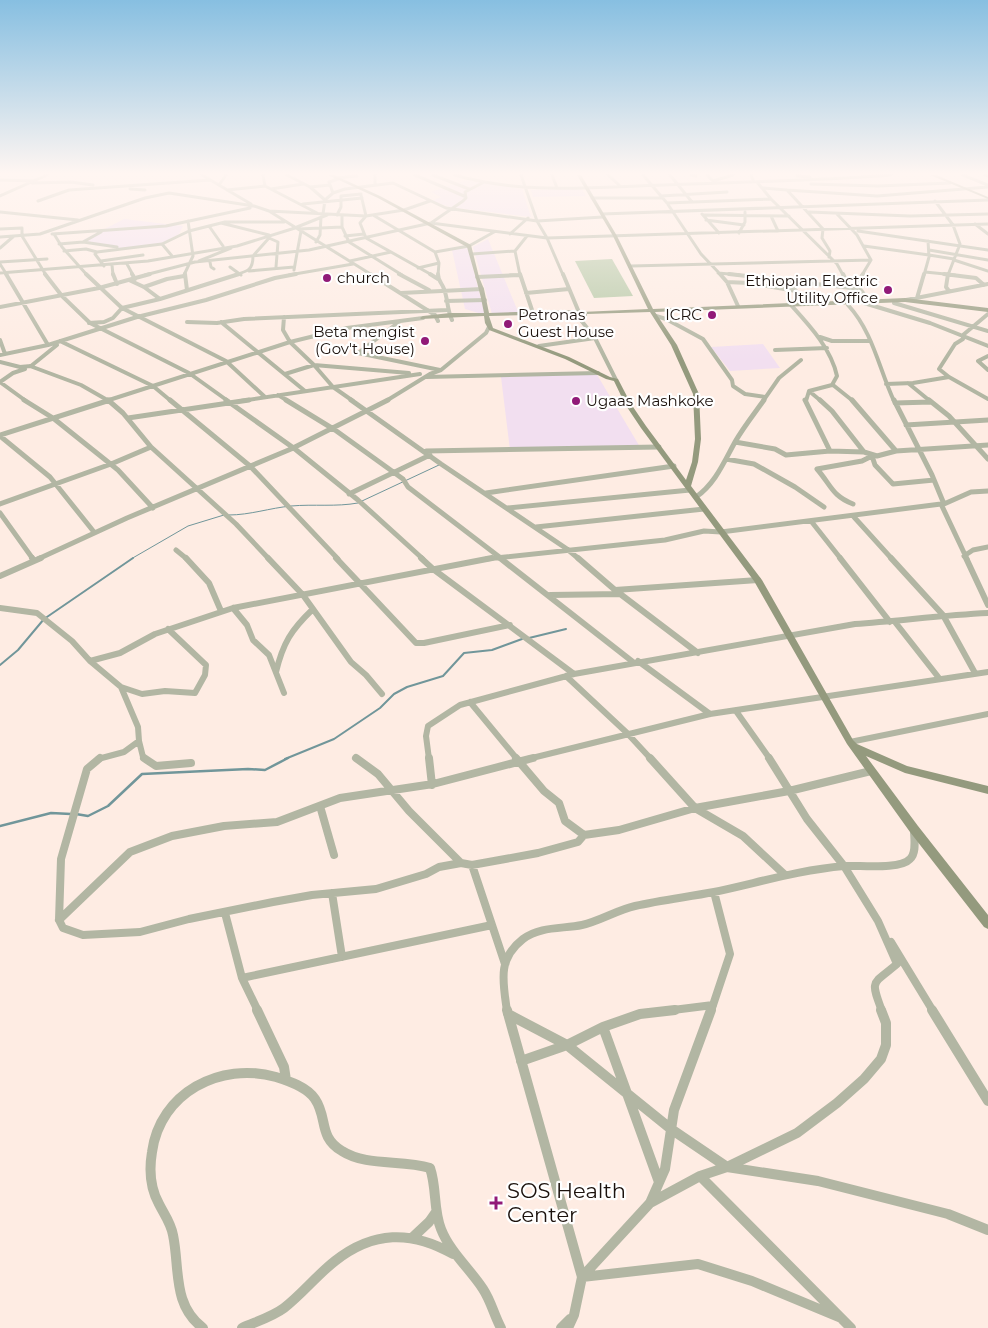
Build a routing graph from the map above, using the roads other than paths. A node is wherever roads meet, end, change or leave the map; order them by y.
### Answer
1 (13, 237) edge
2 (23, 237) edge
3 (55, 237) edge
4 (92, 237) edge
5 (176, 237) edge
6 (190, 237) edge
7 (216, 237) edge
8 (269, 237) junction
9 (297, 237) edge
10 (309, 237) edge
11 (318, 237) edge
12 (346, 237) edge
13 (362, 237) edge
14 (367, 237) edge
15 (409, 237) edge
16 (454, 237) edge
17 (485, 237) edge
18 (526, 237) edge
19 (537, 237) edge
20 (582, 237) edge
21 (616, 237) edge
22 (691, 237) edge
23 (810, 237) edge
24 (822, 237) edge
25 (858, 237) edge
26 (901, 237) edge
27 (958, 237) edge
28 (547, 238) junction
29 (928, 241) junction
30 (83, 242) junction
31 (316, 242) junction
32 (349, 242) junction
33 (59, 244) junction
34 (100, 244) junction
35 (162, 244) junction
36 (237, 246) junction
37 (469, 246) junction
38 (863, 246) junction
39 (959, 246) junction
40 (222, 247) junction
41 (327, 247) junction
42 (0, 248) edge
43 (125, 248) junction
44 (136, 248) junction
45 (87, 249) junction
46 (988, 250) edge
47 (64, 251) junction
48 (298, 251) junction
49 (515, 251) junction
50 (97, 252) junction
51 (222, 252) junction
52 (391, 252) junction
53 (435, 252) junction
54 (194, 253) junction
55 (279, 253) junction
56 (929, 253) junction
57 (472, 254) junction
58 (956, 254) junction
59 (143, 255) junction
60 (172, 256) junction
61 (253, 256) junction
62 (372, 256) junction
63 (831, 258) junction
64 (35, 259) junction
65 (47, 259) dead end
66 (954, 259) junction
67 (222, 260) junction
68 (871, 260) junction
69 (988, 260) edge
70 (101, 261) junction
71 (148, 261) junction
72 (210, 262) junction
73 (352, 262) junction
74 (0, 263) edge
75 (194, 263) junction
76 (440, 263) junction
77 (710, 263) junction
78 (127, 264) junction
79 (112, 265) junction
80 (104, 266) junction
81 (631, 266) junction
82 (230, 267) dead end
83 (274, 267) junction
84 (294, 267) junction
85 (79, 268) junction
86 (418, 268) junction
87 (214, 269) dead end
88 (42, 270) junction
89 (249, 271) junction
90 (988, 271) edge
91 (0, 272) edge
92 (6, 272) junction
93 (925, 272) junction
94 (154, 273) junction
95 (718, 273) junction
96 (295, 274) junction
97 (241, 275) junction
98 (520, 275) junction
99 (948, 275) junction
100 (184, 276) junction
101 (282, 276) junction
102 (477, 277) junction
103 (134, 279) junction
104 (167, 279) junction
105 (438, 279) junction
106 (129, 280) junction
107 (788, 280) junction
108 (727, 282) junction
109 (117, 284) junction
110 (986, 285) edge
111 (144, 287) junction
112 (100, 288) junction
113 (850, 288) junction
114 (444, 289) junction
115 (482, 289) junction
116 (860, 289) junction
117 (187, 290) junction
118 (429, 290) junction
119 (569, 290) junction
120 (949, 291) junction
121 (401, 292) junction
122 (526, 293) junction
123 (62, 296) junction
124 (917, 298) junction
125 (160, 299) junction
126 (485, 300) junction
127 (905, 300) junction
128 (446, 301) junction
129 (870, 302) junction
130 (22, 303) junction
131 (894, 303) junction
132 (820, 304) junction
133 (848, 304) junction
134 (791, 305) junction
135 (738, 306) junction
136 (0, 307) edge
137 (122, 308) junction
138 (726, 308) junction
139 (428, 310) junction
140 (988, 312) edge
141 (533, 313) junction
142 (653, 313) junction
143 (450, 315) junction
144 (579, 315) junction
145 (137, 317) junction
146 (284, 317) junction
147 (488, 317) junction
148 (423, 318) joint
149 (436, 318) junction
150 (950, 320) junction
151 (400, 321) junction
152 (104, 322) junction
153 (187, 322) dead end
154 (221, 322) junction
155 (89, 323) junction
156 (117, 323) junction
157 (490, 327) junction
158 (939, 327) junction
159 (974, 327) junction
160 (100, 328) junction
161 (988, 331) edge
162 (815, 333) junction
163 (963, 335) junction
164 (595, 338) junction
165 (0, 340) edge
166 (870, 341) junction
167 (63, 342) junction
168 (290, 342) junction
169 (48, 345) junction
170 (539, 346) junction
171 (988, 346) edge
172 (827, 348) junction
173 (775, 350) dead end
174 (258, 351) junction
175 (2, 355) edge
176 (988, 356) edge
177 (801, 360) dead end
178 (226, 361) junction
179 (0, 362) edge
180 (314, 365) junction
181 (33, 366) junction
182 (441, 370) junction
183 (988, 370) edge
184 (189, 373) junction
185 (598, 373) junction
186 (285, 374) junction
187 (425, 375) junction
188 (949, 377) junction
189 (616, 380) junction
190 (0, 382) edge
191 (908, 383) junction
192 (886, 384) junction
193 (833, 385) junction
194 (153, 386) junction
195 (333, 387) junction
196 (304, 391) junction
197 (809, 391) junction
198 (278, 395) junction
199 (265, 397) junction
200 (765, 397) junction
201 (987, 398) edge
202 (108, 400) junction
203 (931, 402) junction
204 (229, 403) junction
205 (895, 403) junction
206 (183, 410) junction
207 (370, 412) junction
208 (53, 418) junction
209 (128, 418) junction
210 (988, 420) edge
211 (954, 421) junction
212 (906, 424) junction
213 (0, 428) edge
214 (335, 430) junction
215 (6, 433) junction
216 (0, 435) edge
217 (735, 442) junction
218 (988, 445) edge
219 (978, 446) junction
220 (151, 447) junction
221 (660, 447) junction
222 (295, 449) junction
223 (917, 449) junction
224 (830, 451) junction
225 (896, 451) junction
226 (864, 452) junction
227 (427, 453) junction
228 (872, 456) junction
229 (988, 459) edge
230 (726, 460) junction
231 (111, 464) junction
232 (250, 466) junction
233 (674, 466) junction
234 (394, 472) junction
235 (934, 480) junction
236 (57, 484) junction
237 (198, 490) junction
238 (691, 491) junction
239 (988, 491) edge
240 (486, 493) junction
241 (349, 494) junction
242 (0, 504) edge
243 (853, 504) dead end
244 (942, 504) junction
245 (824, 507) dead end
246 (153, 508) junction
247 (507, 508) junction
248 (704, 509) junction
249 (0, 513) edge
250 (854, 517) junction
251 (811, 522) junction
252 (536, 527) junction
253 (94, 532) junction
254 (721, 532) junction
255 (988, 547) edge
256 (567, 549) junction
257 (176, 550) dead end
258 (964, 556) junction
259 (498, 557) junction
260 (34, 561) junction
261 (433, 569) junction
262 (0, 576) edge
263 (758, 580) junction
264 (362, 584) junction
265 (618, 592) junction
266 (303, 595) junction
267 (550, 595) junction
268 (988, 606) edge
269 (0, 608) edge
270 (233, 608) junction
271 (313, 609) junction
272 (221, 611) junction
273 (988, 613) edge
274 (943, 615) junction
275 (893, 622) junction
276 (510, 625) junction
277 (168, 629) junction
278 (790, 636) junction
279 (698, 653) junction
280 (90, 661) junction
281 (635, 662) junction
282 (276, 672) junction
283 (988, 672) edge
284 (975, 673) junction
285 (574, 674) junction
286 (566, 676) junction
287 (940, 678) junction
288 (121, 687) junction
289 (284, 693) dead end
290 (382, 694) dead end
291 (823, 697) junction
292 (470, 702) junction
293 (736, 712) junction
294 (710, 714) junction
295 (988, 714) edge
296 (627, 733) junction
297 (139, 741) junction
298 (852, 745) junction
299 (356, 758) dead end
300 (520, 762) junction
301 (191, 763) dead end
302 (871, 771) junction
303 (432, 784) junction
304 (393, 789) junction
305 (988, 790) edge
306 (789, 791) junction
307 (320, 806) junction
308 (695, 808) junction
309 (914, 828) junction
310 (584, 835) junction
311 (334, 855) dead end
312 (461, 863) junction
313 (472, 865) junction
314 (844, 866) junction
315 (785, 875) junction
316 (714, 892) junction
317 (332, 893) junction
318 (225, 913) junction
319 (60, 920) junction
320 (878, 921) junction
321 (988, 924) edge
322 (492, 925) junction
323 (342, 957) junction
324 (505, 964) junction
325 (242, 978) junction
326 (713, 1005) junction
327 (508, 1014) junction
328 (603, 1027) junction
329 (567, 1044) junction
330 (521, 1061) junction
331 (286, 1080) junction
332 (627, 1094) junction
333 (988, 1101) edge
334 (671, 1129) junction
335 (727, 1167) junction
336 (700, 1176) junction
337 (659, 1182) junction
338 (650, 1203) junction
339 (436, 1212) junction
340 (988, 1230) edge
341 (413, 1237) junction
342 (454, 1255) junction
343 (582, 1277) junction
344 (574, 1315) junction
345 (841, 1318) junction
346 (203, 1328) edge
347 (242, 1328) edge
348 (502, 1328) edge
349 (562, 1328) edge
350 (568, 1328) edge
351 (851, 1328) edge

1 - 42 street
2 - 64 street
3 - 33 street
4 - 30 street
5 - 35 street
6 - 54 street
7 - 40 street
8 - 36 street
8 - 55 street
8 - 61 street
9 - 48 street
10 - 31 street
11 - 31 street
12 - 32 street
13 - 32 street
14 - 52 street
15 - 53 street
16 - 37 street
17 - 37 street
18 - 49 street
19 - 28 street
20 - 28 street
21 - 81 street
22 - 77 street
23 - 63 street
24 - 63 street
25 - 38 street
26 - 29 street
27 - 39 street
28 - 119 street
29 - 39 street
29 - 56 street
30 - 33 street
30 - 34 street
31 - 41 street
32 - 41 street
32 - 62 street
33 - 47 street
34 - 43 street
34 - 45 street
35 - 44 street
35 - 60 street
36 - 40 street
36 - 51 street
37 - 53 street
37 - 57 street
38 - 56 street
38 - 68 street
39 - 46 street
39 - 58 street
40 - 51 street
40 - 54 street
41 - 48 street
41 - 73 street
43 - 44 street
43 - 50 street
44 - 59 street
45 - 47 street
45 - 50 street
47 - 85 street
48 - 55 street
48 - 84 street
49 - 57 street
49 - 98 street
50 - 70 street
51 - 67 street
51 - 75 street
52 - 62 street
52 - 86 street
53 - 76 street
54 - 60 street
54 - 75 street
55 - 61 street
55 - 83 street
56 - 58 street
56 - 66 street
56 - 93 street
57 - 102 street
58 - 66 street
58 - 69 street
59 - 70 street
59 - 71 street
60 - 71 street
61 - 67 street
61 - 89 street
62 - 73 street
62 - 118 street
63 - 68 street
63 - 77 street
63 - 113 street
64 - 65 street
64 - 74 street
64 - 88 street
66 - 90 street
66 - 99 street
67 - 72 street
68 - 116 street
70 - 80 street
71 - 78 street
72 - 75 street
72 - 87 street
73 - 96 street
73 - 121 street
74 - 92 street
75 - 94 street
75 - 100 street
76 - 86 street
76 - 105 street
77 - 81 street
77 - 95 street
78 - 79 street
78 - 103 street
79 - 80 street
79 - 109 street
80 - 85 street
81 - 142 street
82 - 97 street
83 - 84 street
83 - 89 street
83 - 101 street
84 - 96 street
85 - 88 street
85 - 112 street
86 - 105 street
88 - 92 street
88 - 123 street
89 - 97 street
91 - 92 street
92 - 130 street
93 - 99 street
93 - 124 street
94 - 103 street
94 - 104 street
95 - 107 street
95 - 108 street
96 - 101 street
97 - 117 street
98 - 102 street
98 - 122 street
99 - 110 street
99 - 120 street
100 - 104 street
100 - 117 street
101 - 145 street
102 - 115 street
103 - 106 street
104 - 111 street
105 - 114 street
106 - 109 street
106 - 111 street
107 - 108 street
107 - 113 street
108 - 135 street
109 - 112 street
110 - 120 street
111 - 125 street
112 - 123 street
112 - 137 street
113 - 116 street
114 - 115 street
114 - 118 street
114 - 128 street
115 - 126 street
116 - 129 street
117 - 125 street
118 - 121 street
119 - 122 street
119 - 144 street
120 - 124 street
121 - 139 street
122 - 141 street
123 - 130 street
123 - 155 street
124 - 127 street
125 - 137 street
126 - 128 street
126 - 147 street
127 - 129 street
127 - 140 street
128 - 143 street
129 - 131 street
129 - 132 street
129 - 133 street
129 - 158 street
130 - 136 street
130 - 169 street
131 - 140 street
131 - 150 street
132 - 133 street
132 - 134 street
133 - 166 street
134 - 135 street
134 - 138 street
134 - 162 street
135 - 138 street
137 - 145 street
137 - 152 street
138 - 142 street
139 - 143 street
139 - 146 street
139 - 149 street
140 - 159 street
141 - 144 street
141 - 147 street
142 - 144 street
142 - 200 street
142 - 238 street
143 - 147 street
143 - 149 street
144 - 147 street
144 - 164 street
145 - 156 street
145 - 178 street
146 - 154 street
146 - 168 street
147 - 157 street
148 - 149 street
148 - 151 street
150 - 158 street
150 - 159 street
151 - 168 street
151 - 182 street
152 - 155 street
152 - 156 street
153 - 154 street
154 - 174 street
155 - 160 street
156 - 160 street
157 - 170 street
157 - 182 street
158 - 163 street
159 - 161 street
159 - 163 street
160 - 167 street
160 - 184 street
162 - 166 street
162 - 172 street
163 - 171 street
163 - 188 street
164 - 170 street
164 - 189 street
165 - 175 street
166 - 192 street
167 - 169 street
167 - 181 street
167 - 194 street
168 - 174 street
168 - 180 street
169 - 175 street
170 - 185 street
172 - 173 street
172 - 193 street
174 - 178 street
174 - 186 street
176 - 183 street
177 - 200 street
178 - 184 street
178 - 199 street
179 - 181 street
180 - 186 street
180 - 187 street
180 - 195 street
181 - 190 street
181 - 202 street
182 - 187 street
184 - 194 street
184 - 204 street
185 - 187 street
185 - 189 street
186 - 196 street
187 - 195 street
187 - 207 street
188 - 191 street
188 - 201 street
189 - 221 street
190 - 208 street
191 - 192 street
191 - 203 street
192 - 205 street
193 - 197 street
193 - 225 street
194 - 202 street
194 - 206 street
195 - 196 street
195 - 207 street
196 - 198 street
197 - 224 street
197 - 226 street
198 - 199 street
198 - 214 street
199 - 204 street
200 - 217 street
202 - 208 street
202 - 209 street
203 - 205 street
203 - 211 street
204 - 206 street
204 - 222 street
205 - 212 street
206 - 209 street
206 - 232 street
207 - 214 street
207 - 227 street
208 - 215 street
208 - 231 street
209 - 220 street
210 - 211 street
211 - 212 street
211 - 219 street
212 - 223 street
213 - 215 street
214 - 222 street
214 - 234 street
215 - 216 street
216 - 236 street
217 - 224 street
217 - 230 street
218 - 219 street
219 - 223 street
219 - 229 street
220 - 231 street
220 - 237 street
221 - 227 street
221 - 233 street
222 - 232 street
222 - 241 street
223 - 225 street
223 - 235 street
224 - 226 street
225 - 228 street
226 - 228 street
227 - 234 street
227 - 240 street
228 - 235 street
228 - 243 street
230 - 238 street
230 - 245 street
231 - 236 street
231 - 246 street
232 - 237 street
232 - 264 street
233 - 238 street
233 - 240 street
234 - 241 street
234 - 259 street
235 - 244 street
236 - 242 street
236 - 253 street
237 - 246 street
237 - 266 street
238 - 247 street
238 - 248 street
239 - 244 street
240 - 247 street
241 - 261 street
244 - 250 street
244 - 258 street
246 - 253 street
247 - 252 street
248 - 252 street
248 - 254 street
249 - 260 street
250 - 251 street
250 - 274 street
251 - 254 street
251 - 275 street
252 - 256 street
253 - 260 street
254 - 256 street
254 - 263 street
255 - 258 street
256 - 259 street
256 - 265 street
257 - 272 street
258 - 268 street
259 - 261 street
259 - 267 street
260 - 262 street
261 - 264 street
261 - 276 street
263 - 265 street
263 - 278 street
264 - 266 street
264 - 276 street
265 - 267 street
265 - 279 street
266 - 270 street
266 - 271 street
267 - 281 street
269 - 280 street
270 - 272 street
270 - 282 street
271 - 282 street
271 - 290 street
272 - 277 street
273 - 274 street
274 - 275 street
274 - 284 street
275 - 278 street
275 - 287 street
276 - 285 street
277 - 280 street
277 - 288 street
278 - 279 street
278 - 291 street
279 - 281 street
280 - 288 street
281 - 285 street
281 - 294 street
282 - 289 street
283 - 284 street
284 - 287 street
285 - 286 street
286 - 292 street
286 - 296 street
287 - 291 street
288 - 297 street
291 - 293 street
291 - 298 street
292 - 300 street
292 - 303 street
293 - 294 street
293 - 306 street
294 - 296 street
295 - 298 street
296 - 300 street
296 - 308 street
297 - 301 street
297 - 319 street
298 - 302 street
298 - 305 street
299 - 304 street
300 - 303 street
300 - 310 street
302 - 306 street
302 - 309 street
303 - 304 street
304 - 307 street
304 - 312 street
306 - 308 street
306 - 314 street
307 - 311 street
307 - 319 street
308 - 310 street
308 - 315 street
309 - 314 street
309 - 321 street
310 - 313 street
312 - 313 street
312 - 317 street
313 - 322 street
314 - 315 street
314 - 320 street
315 - 316 street
316 - 324 street
316 - 326 street
317 - 318 street
317 - 323 street
318 - 319 street
318 - 325 street
320 - 333 street
320 - 335 street
322 - 323 street
322 - 324 street
323 - 325 street
324 - 327 street
325 - 331 street
326 - 328 street
326 - 334 street
327 - 329 street
327 - 330 street
328 - 329 street
328 - 332 street
329 - 330 street
329 - 332 street
330 - 343 street
331 - 339 street
331 - 346 street
332 - 334 street
332 - 337 street
334 - 335 street
334 - 337 street
335 - 336 street
335 - 340 street
336 - 338 street
336 - 345 street
337 - 338 street
338 - 343 street
339 - 341 street
339 - 342 street
341 - 342 street
341 - 347 street
342 - 348 street
343 - 344 street
343 - 345 street
344 - 349 street
344 - 350 street
345 - 351 street

